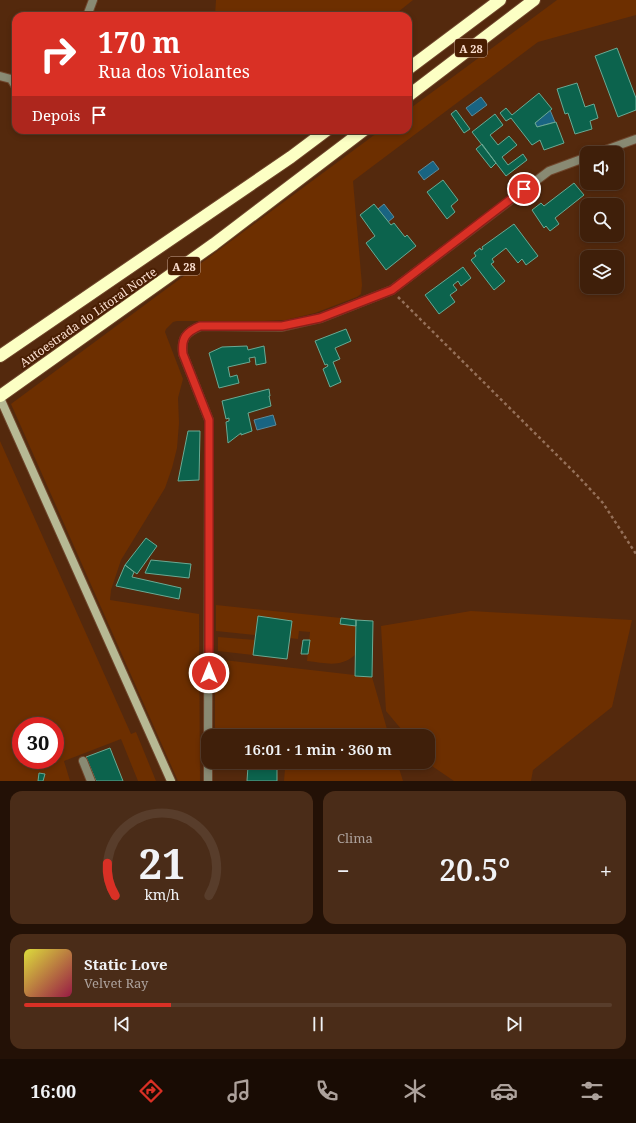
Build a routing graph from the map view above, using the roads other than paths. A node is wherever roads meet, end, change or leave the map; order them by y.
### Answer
1 (93, 0) edge
2 (500, 0) edge
3 (534, 0) edge
4 (89, 12) edge
5 (412, 66) edge
6 (0, 76) edge
7 (12, 81) edge
8 (412, 93) edge
9 (321, 134) edge
10 (359, 134) edge
11 (636, 139) edge
12 (616, 146) edge
13 (580, 159) edge
14 (0, 356) edge
15 (0, 397) edge
16 (208, 729) edge
17 (83, 761) dead end
18 (208, 769) edge
19 (91, 781) edge
20 (171, 781) edge
21 (208, 781) edge

1 - 4 street
2 - 5 highway, A 28
3 - 8 highway, A 28
6 - 7 street
9 - 14 highway, Autoestrada do Litoral Norte / A 28
10 - 15 highway, Autoestrada do Litoral Norte / A 28
11 - 12 street
13 - 16 street
15 - 20 street
17 - 19 street
18 - 21 street

